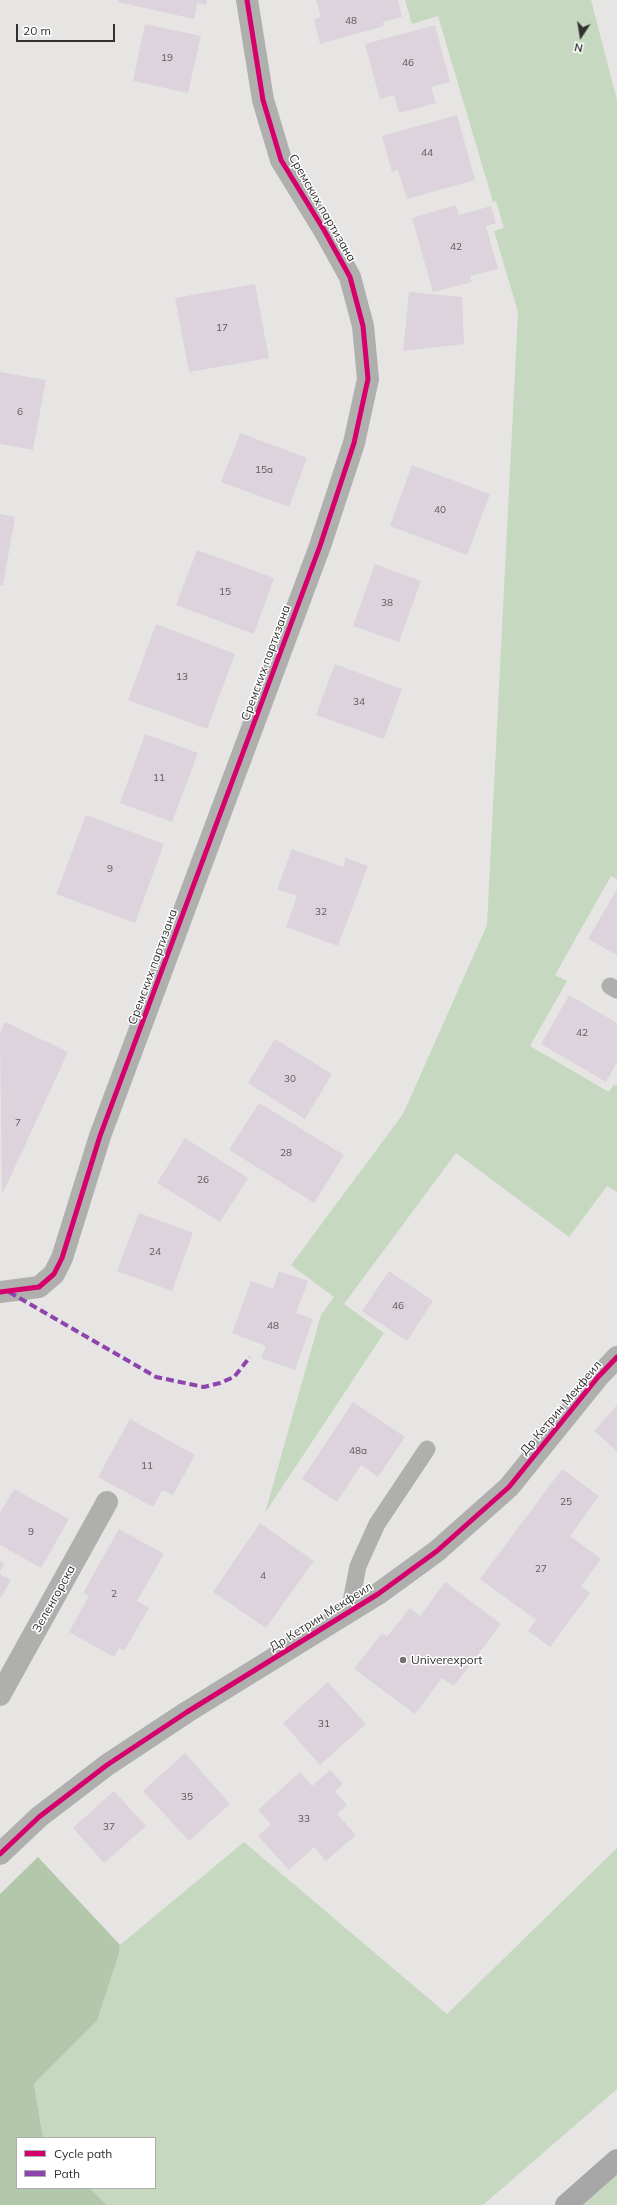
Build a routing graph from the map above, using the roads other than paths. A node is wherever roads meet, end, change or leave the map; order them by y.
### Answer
1 (247, 0) edge
2 (0, 1292) edge
3 (617, 1357) edge
4 (427, 1449) dead end
5 (107, 1502) dead end
6 (349, 1612) junction
7 (0, 1695) edge
8 (0, 1854) edge
9 (617, 2160) edge
10 (566, 2205) edge

1 - 2 street, Сремских партизана
3 - 6 street, Др Кетрин Мекфеил
4 - 6 lane
5 - 7 street, Зеленгорска
6 - 8 street, Др Кетрин Мекфеил
9 - 10 main road

